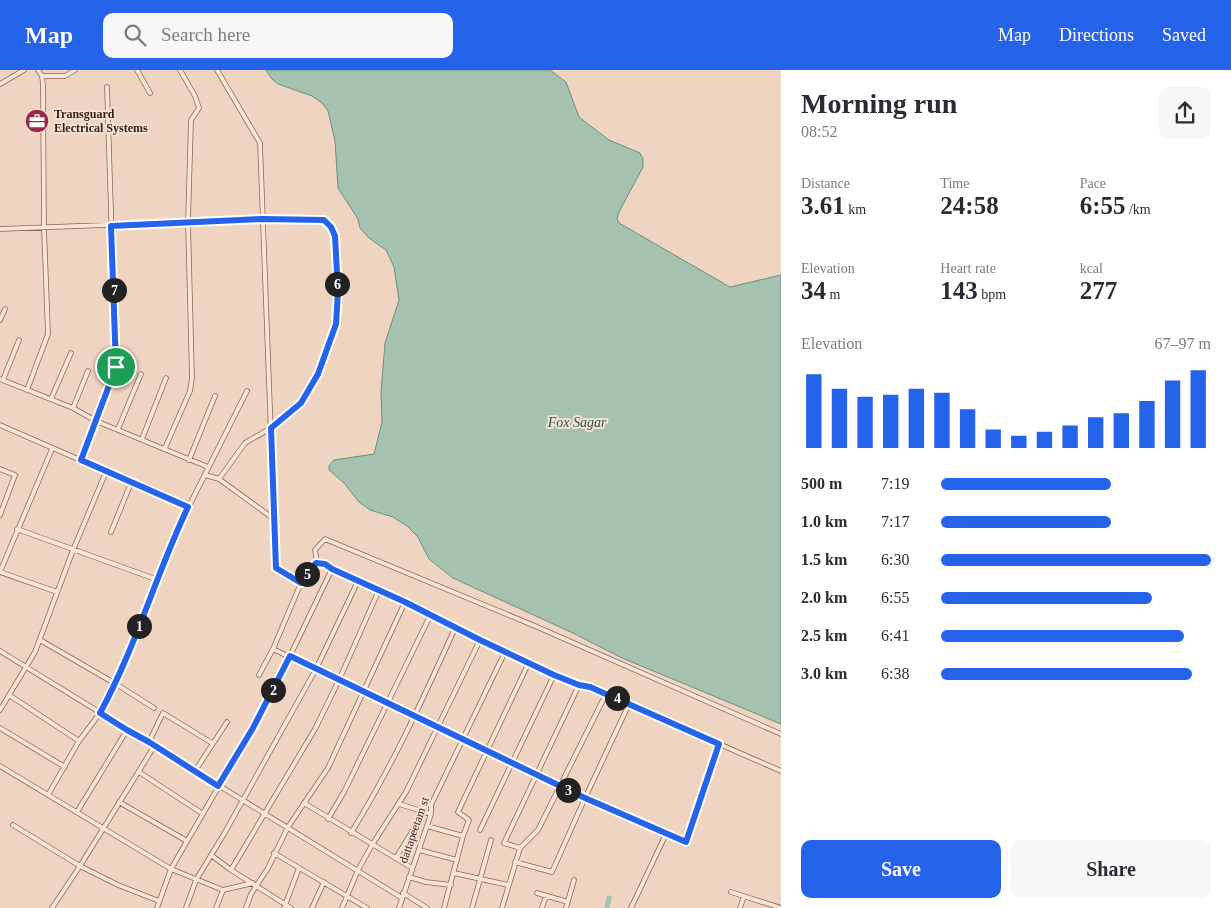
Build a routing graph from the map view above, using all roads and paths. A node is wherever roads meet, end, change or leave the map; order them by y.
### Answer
1 (22, 70) edge
2 (38, 70) edge
3 (75, 70) edge
4 (137, 70) edge
5 (180, 70) edge
6 (217, 70) edge
7 (42, 76) junction
8 (0, 84) edge
9 (107, 87) dead end
10 (150, 93) dead end
11 (262, 219) junction
12 (188, 222) junction
13 (111, 226) junction
14 (44, 228) junction
15 (0, 229) edge
16 (5, 308) dead end
17 (0, 320) edge
18 (19, 340) dead end
19 (71, 353) dead end
20 (88, 371) dead end
21 (141, 374) dead end
22 (166, 378) dead end
23 (2, 380) edge
24 (27, 390) junction
25 (247, 391) dead end
26 (215, 396) dead end
27 (51, 399) junction
28 (73, 408) junction
29 (96, 421) junction
30 (0, 425) edge
31 (118, 428) junction
32 (271, 428) junction
33 (142, 439) junction
34 (165, 448) junction
35 (52, 449) junction
36 (81, 460) junction
37 (189, 460) junction
38 (208, 467) junction
39 (0, 469) edge
40 (106, 472) junction
41 (204, 475) junction
42 (218, 479) junction
43 (131, 483) junction
44 (188, 507) junction
45 (0, 515) edge
46 (274, 519) junction
47 (18, 529) junction
48 (110, 532) dead end
49 (72, 550) junction
50 (0, 559) edge
51 (5, 561) junction
52 (316, 563) junction
53 (332, 569) junction
54 (0, 572) edge
55 (158, 580) junction
56 (358, 581) junction
57 (301, 583) junction
58 (379, 590) junction
59 (57, 592) junction
60 (405, 602) junction
61 (432, 614) junction
62 (456, 626) junction
63 (40, 640) junction
64 (480, 640) junction
65 (273, 649) junction
66 (0, 652) edge
67 (505, 652) junction
68 (290, 656) junction
69 (529, 662) junction
70 (27, 667) junction
71 (316, 669) junction
72 (259, 675) dead end
73 (554, 675) junction
74 (339, 680) junction
75 (116, 684) junction
76 (579, 685) junction
77 (364, 693) junction
78 (606, 694) junction
79 (9, 695) junction
80 (389, 704) junction
81 (630, 704) junction
82 (154, 708) dead end
83 (0, 710) edge
84 (100, 713) junction
85 (415, 716) junction
86 (227, 722) dead end
87 (0, 728) edge
88 (439, 728) junction
89 (127, 730) junction
90 (781, 734) edge
91 (463, 740) junction
92 (79, 741) junction
93 (149, 742) junction
94 (212, 743) junction
95 (719, 744) junction
96 (155, 745) junction
97 (487, 750) junction
98 (512, 763) junction
99 (0, 766) edge
100 (64, 767) junction
101 (195, 771) junction
102 (781, 771) edge
103 (139, 772) junction
104 (537, 775) junction
105 (218, 786) junction
106 (559, 786) junction
107 (48, 795) junction
108 (585, 798) junction
109 (244, 800) junction
110 (119, 802) junction
111 (304, 803) junction
112 (399, 804) junction
113 (77, 812) junction
114 (424, 812) junction
115 (203, 814) junction
116 (266, 814) junction
117 (431, 814) junction
118 (328, 819) junction
119 (14, 825) dead end
120 (427, 826) junction
121 (288, 827) junction
122 (103, 828) junction
123 (480, 830) dead end
124 (351, 833) junction
125 (666, 834) junction
126 (463, 836) junction
127 (491, 840) dead end
128 (187, 841) junction
129 (372, 845) junction
130 (520, 848) junction
131 (419, 850) junction
132 (274, 853) junction
133 (211, 855) junction
134 (396, 858) junction
135 (457, 860) junction
136 (515, 862) junction
137 (80, 866) junction
138 (299, 868) junction
139 (412, 868) junction
140 (171, 869) junction
141 (231, 870) junction
142 (358, 870) junction
143 (454, 874) junction
144 (409, 877) junction
145 (196, 880) junction
146 (480, 880) junction
147 (574, 880) dead end
148 (324, 882) junction
149 (255, 884) junction
150 (451, 885) junction
151 (508, 885) junction
152 (223, 890) junction
153 (731, 892) dead end
154 (537, 893) dead end
155 (402, 895) junction
156 (347, 896) junction
157 (546, 896) junction
158 (744, 896) junction
159 (159, 901) junction
160 (416, 902) junction
161 (284, 906) edge
162 (567, 906) edge
163 (774, 907) edge
164 (52, 908) edge
165 (157, 908) edge
166 (186, 908) edge
167 (216, 908) edge
168 (246, 908) edge
169 (291, 908) edge
170 (312, 908) edge
171 (342, 908) edge
172 (367, 908) edge
173 (399, 908) edge
174 (414, 908) edge
175 (427, 908) edge
176 (444, 908) edge
177 (472, 908) edge
178 (502, 908) edge
179 (542, 908) edge
180 (573, 908) edge
181 (631, 908) edge
182 (740, 908) edge
183 (781, 908) edge

1 - 8 street
2 - 7 street
3 - 7 street
4 - 10 street
5 - 12 street
6 - 11 street
7 - 14 street
9 - 13 street
11 - 12 street
11 - 32 street
11 - 32 street
12 - 13 street
12 - 34 street
13 - 14 street
13 - 29 street
14 - 15 street
14 - 24 street
16 - 17 street
18 - 23 street
19 - 27 street
20 - 28 street
21 - 31 street
22 - 33 street
23 - 24 street
24 - 27 street
25 - 38 street
26 - 37 street
27 - 28 street
28 - 29 street
29 - 31 street
29 - 36 street
30 - 35 street
31 - 33 street
32 - 42 street
32 - 46 street
33 - 34 street
34 - 37 street
35 - 36 street
35 - 47 street
36 - 40 street
37 - 38 street
38 - 41 street
39 - 45 street
40 - 43 street
40 - 49 street
41 - 42 street
41 - 44 street
42 - 46 street
43 - 44 street
43 - 48 street
44 - 55 street
46 - 57 street
47 - 49 street
47 - 51 street
49 - 55 street
49 - 59 street
50 - 51 street
51 - 54 street
52 - 53 street
52 - 57 street
52 - 90 street
53 - 56 street
53 - 68 street
54 - 59 street
55 - 75 street
56 - 58 street
56 - 71 street
57 - 65 street
58 - 60 street
58 - 74 street
59 - 63 street
60 - 61 street
60 - 77 street
61 - 62 street
61 - 80 street
62 - 64 street
62 - 85 street
63 - 70 street
63 - 75 street
64 - 67 street
64 - 88 street
65 - 68 street
65 - 72 street
66 - 70 street
67 - 69 street
67 - 91 street, dattapeetam st
68 - 71 street
68 - 105 street
69 - 73 street
69 - 97 street
70 - 79 street
70 - 84 street
71 - 74 street
71 - 109 street
73 - 76 street
73 - 98 street
74 - 77 street
74 - 116 street
75 - 82 street
75 - 84 street
76 - 78 street
76 - 104 street
77 - 80 street
77 - 111 street
78 - 81 street
78 - 106 street
79 - 83 street
79 - 92 street
80 - 85 street
80 - 118 street
81 - 95 street
81 - 108 street
84 - 89 street
84 - 92 street
85 - 88 street
85 - 124 street
86 - 94 street
87 - 100 street
88 - 91 street
88 - 112 street
89 - 93 street
89 - 113 street
91 - 97 street
91 - 117 street, dattapeetam st
92 - 100 street
93 - 94 street
93 - 96 street
94 - 101 street
95 - 102 street
95 - 125 street
96 - 101 street
96 - 103 street
97 - 98 street
97 - 126 street
98 - 104 street
98 - 123 street
99 - 107 street
100 - 107 street
101 - 105 street
103 - 110 street
103 - 115 street
104 - 106 street
104 - 130 street
105 - 109 street
105 - 115 street
106 - 108 street
106 - 130 street
107 - 113 street
108 - 125 street
108 - 136 street
109 - 116 street
109 - 133 street
110 - 122 street
110 - 128 street
111 - 118 street
111 - 121 street
112 - 114 street
112 - 129 street
113 - 122 street
114 - 117 street
114 - 134 street
115 - 128 street
116 - 121 street
116 - 141 street
117 - 120 street, dattapeetam st
118 - 124 street
119 - 137 street
120 - 126 street
120 - 131 street, dattapeetam st
121 - 132 street
121 - 142 street
122 - 137 street
122 - 140 street
124 - 129 street
125 - 181 street
126 - 135 street
127 - 146 street
128 - 140 street
129 - 134 street
129 - 142 street
130 - 136 street
131 - 135 street
131 - 139 street, dattapeetam st
132 - 138 street
132 - 149 street
133 - 141 street
133 - 145 street
134 - 139 street
135 - 143 street
136 - 151 street
137 - 159 street
137 - 164 street
138 - 148 street
138 - 161 street
139 - 144 street, dattapeetam st
140 - 145 street
140 - 159 street
141 - 149 street
142 - 155 street
142 - 156 street
143 - 146 street
143 - 150 street
144 - 150 street
144 - 155 street, dattapeetam st
145 - 152 street
145 - 166 street
146 - 151 street
146 - 177 street
147 - 162 street
148 - 156 street
148 - 170 street
149 - 152 street
149 - 161 street
149 - 168 street
150 - 176 street
151 - 178 street
152 - 167 street
153 - 158 street
154 - 157 street
155 - 160 street
155 - 173 street, dattapeetam st
156 - 171 street
156 - 172 street
157 - 162 street
157 - 179 street
158 - 163 street
158 - 182 street
159 - 165 street
160 - 174 street
160 - 175 street
161 - 169 street
162 - 180 street
163 - 183 street

